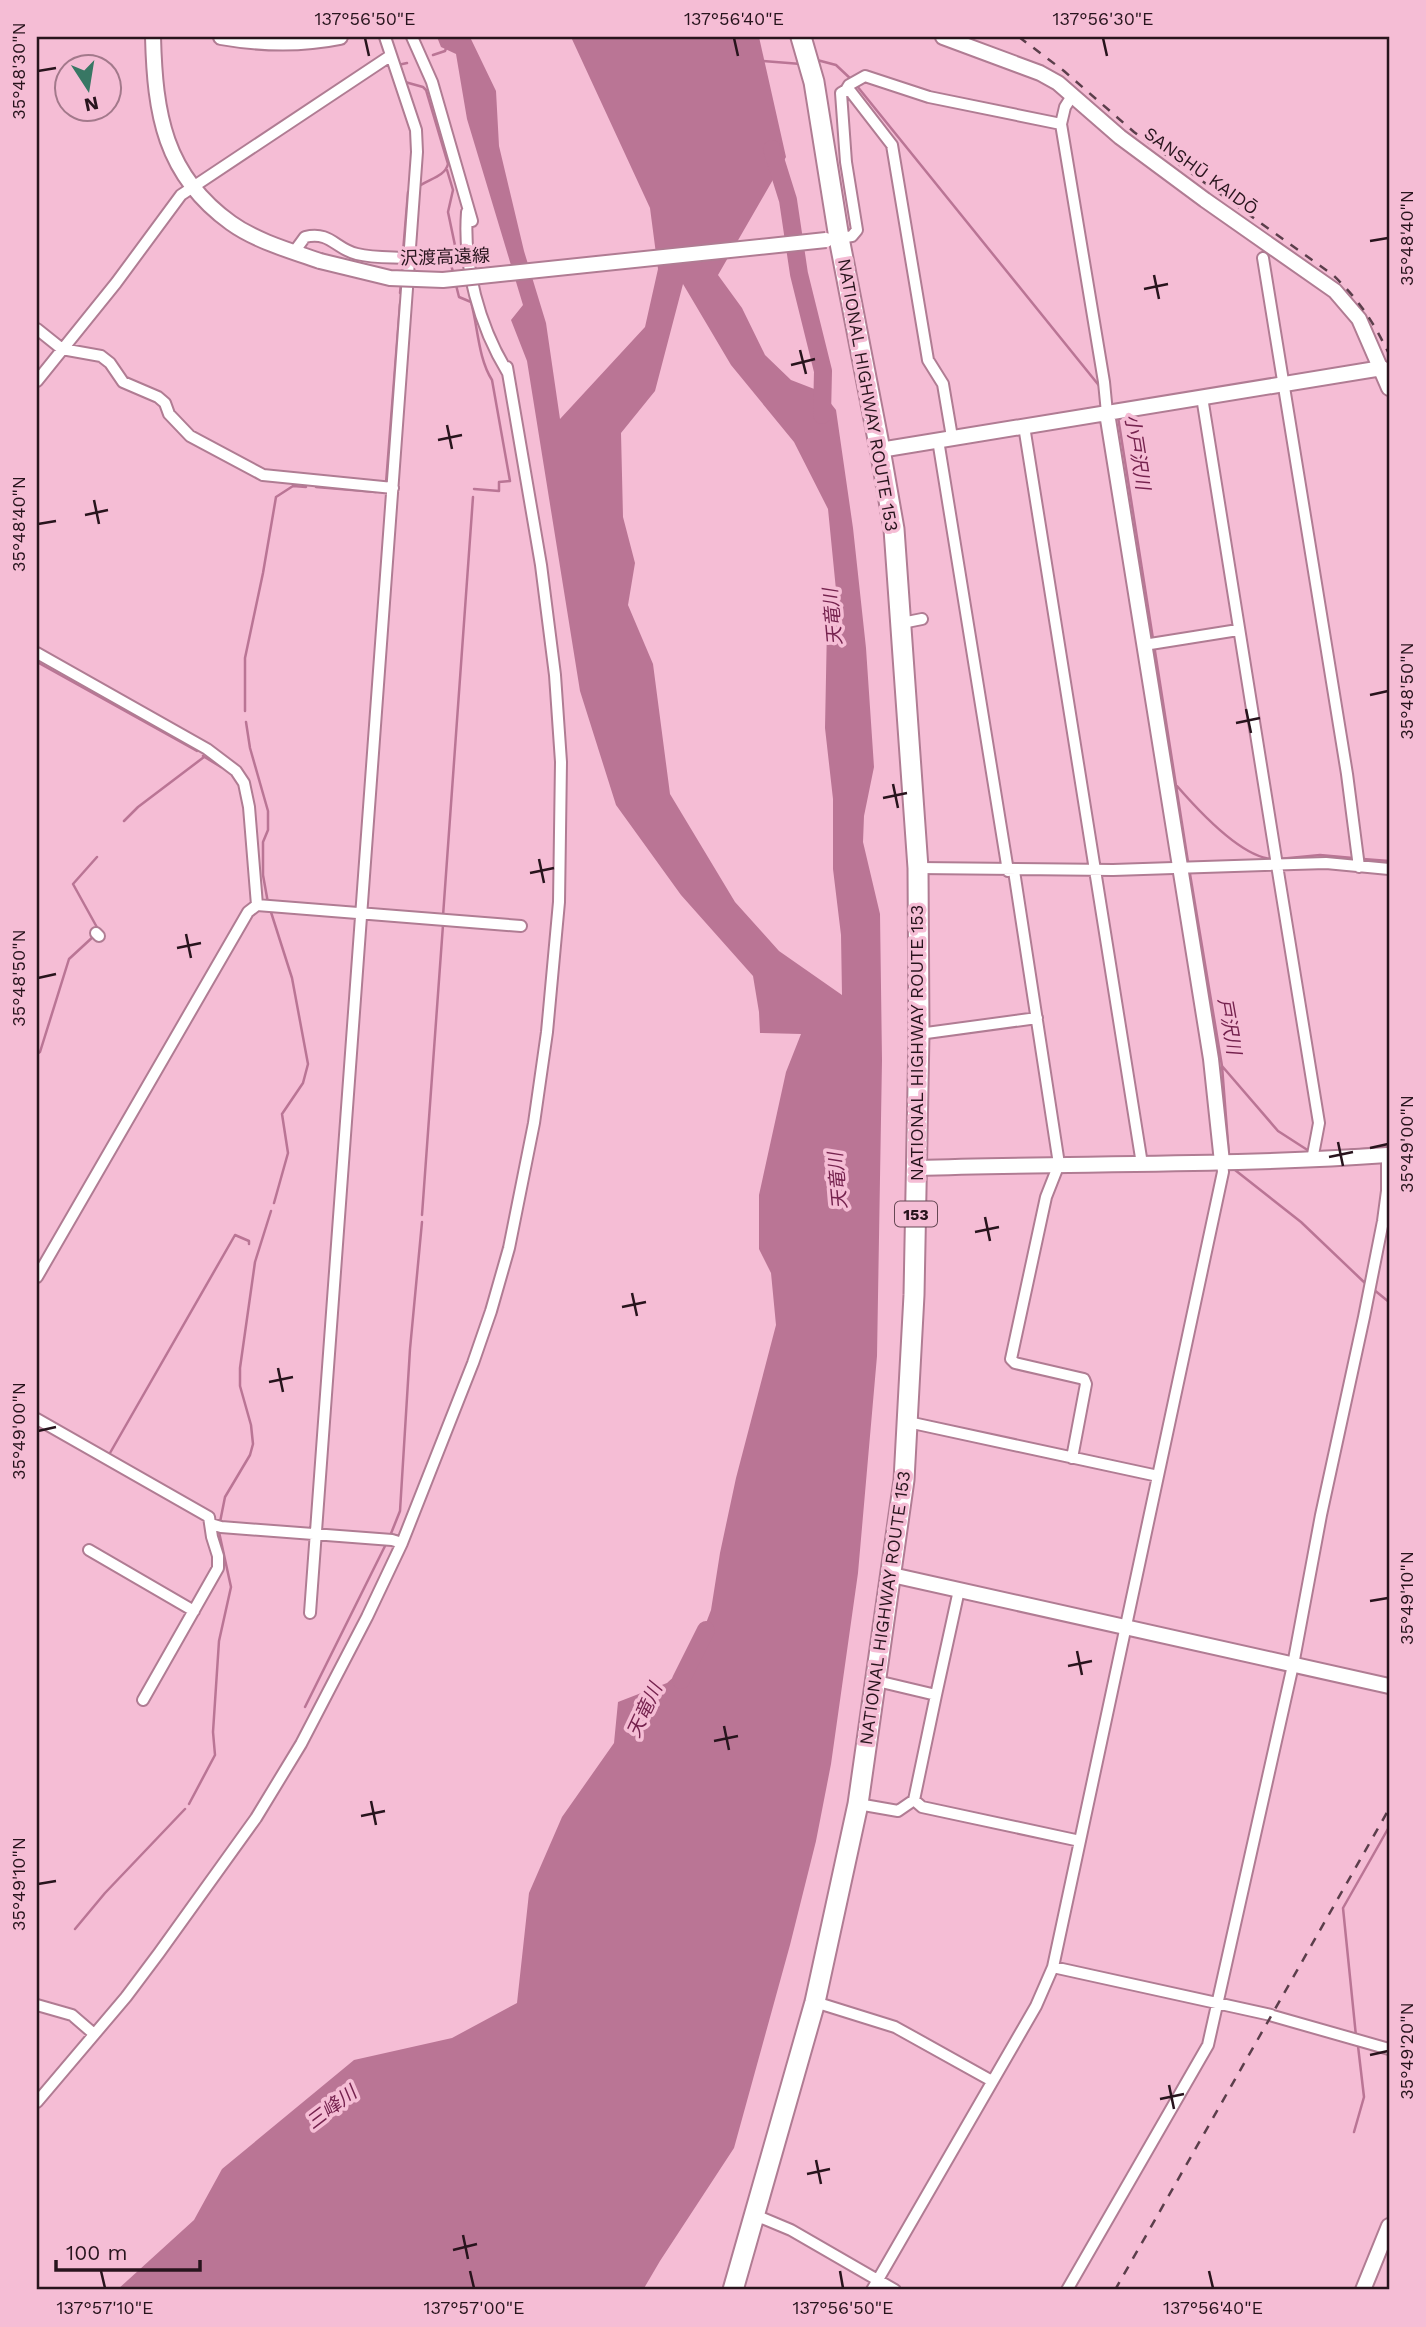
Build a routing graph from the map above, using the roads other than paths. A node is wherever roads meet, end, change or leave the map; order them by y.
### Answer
1 (153, 37) edge
2 (221, 37) edge
3 (340, 37) edge
4 (385, 37) edge
5 (412, 37) edge
6 (801, 37) edge
7 (943, 37) edge
8 (390, 56) junction
9 (851, 85) junction
10 (1072, 96) junction
11 (1061, 124) junction
12 (192, 187) junction
13 (467, 203) junction
14 (472, 221) dead end
15 (832, 239) junction
16 (294, 252) junction
17 (408, 258) junction
18 (1263, 258) dead end
19 (37, 329) edge
20 (62, 349) junction
21 (1382, 368) junction
22 (37, 381) edge
23 (1284, 384) junction
24 (1389, 388) edge
25 (1202, 397) junction
26 (1111, 409) junction
27 (1024, 426) junction
28 (945, 439) junction
29 (880, 450) junction
30 (393, 488) junction
31 (922, 619) dead end
32 (902, 623) junction
33 (1238, 629) junction
34 (1146, 645) junction
35 (37, 654) edge
36 (1277, 860) junction
37 (1358, 862) junction
38 (918, 868) junction
39 (1179, 868) junction
40 (1389, 869) edge
41 (1094, 870) junction
42 (1011, 871) junction
43 (264, 906) junction
44 (360, 914) junction
45 (521, 926) dead end
46 (1037, 1018) junction
47 (919, 1034) junction
48 (1313, 1155) junction
49 (1388, 1155) edge
50 (1222, 1162) junction
51 (1059, 1164) junction
52 (1142, 1164) junction
53 (917, 1168) junction
54 (37, 1278) edge
55 (37, 1419) edge
56 (908, 1422) junction
57 (1072, 1458) junction
58 (1158, 1476) junction
59 (211, 1524) junction
60 (315, 1534) junction
61 (402, 1543) junction
62 (89, 1550) dead end
63 (892, 1576) junction
64 (959, 1590) junction
65 (194, 1611) junction
66 (310, 1613) dead end
67 (1127, 1626) junction
68 (1293, 1665) junction
69 (877, 1681) junction
70 (1389, 1686) edge
71 (936, 1695) junction
72 (143, 1700) dead end
73 (914, 1800) junction
74 (858, 1804) junction
75 (1080, 1841) junction
76 (1053, 1968) junction
77 (815, 2002) junction
78 (37, 2005) edge
79 (1218, 2005) junction
80 (94, 2034) junction
81 (1389, 2049) edge
82 (992, 2081) junction
83 (37, 2102) edge
84 (755, 2215) junction
85 (1389, 2226) edge
86 (875, 2285) edge
87 (733, 2290) edge
88 (895, 2290) edge
89 (1067, 2290) edge
90 (1363, 2290) edge

1 - 12 street, 沢渡高遠線
2 - 3 street
4 - 8 street
5 - 13 street
6 - 15 highway, NATIONAL HIGHWAY ROUTE 153 / 153
7 - 10 street, SANSHŪ KAIDŌ
8 - 12 street
8 - 17 street
9 - 11 street
9 - 15 street
9 - 28 street
10 - 11 street
10 - 21 street, SANSHŪ KAIDŌ
11 - 26 street
12 - 16 street, 沢渡高遠線
12 - 20 street
13 - 14 street
13 - 61 street
15 - 16 street, 沢渡高遠線, bridge
15 - 29 highway, NATIONAL HIGHWAY ROUTE 153 / 153
16 - 17 street
17 - 30 street
18 - 23 street
19 - 20 street
20 - 22 street
20 - 30 street
21 - 23 street
21 - 24 street, SANSHŪ KAIDŌ
23 - 25 street
23 - 37 street
25 - 26 street
25 - 33 street
26 - 27 street
26 - 34 street
27 - 28 street
27 - 41 street
28 - 29 street
28 - 42 street
29 - 32 highway, NATIONAL HIGHWAY ROUTE 153 / 153
30 - 44 street
31 - 32 street
32 - 38 highway, NATIONAL HIGHWAY ROUTE 153 / 153
33 - 34 street
33 - 36 street
34 - 39 street
35 - 43 street
36 - 37 street
36 - 39 street
36 - 48 street
37 - 40 street
38 - 42 street
38 - 47 highway, NATIONAL HIGHWAY ROUTE 153 / 153
39 - 41 street
39 - 50 street
41 - 42 street
41 - 52 street
42 - 46 street
43 - 44 street
43 - 54 street
44 - 45 street
44 - 60 street
46 - 47 street
46 - 51 street
47 - 53 highway, NATIONAL HIGHWAY ROUTE 153 / 153
48 - 49 street
48 - 50 street
49 - 68 street
50 - 52 street
50 - 58 street
51 - 52 street
51 - 53 street
51 - 57 street
53 - 56 highway, NATIONAL HIGHWAY ROUTE 153 / 153
55 - 59 street
56 - 57 street
56 - 63 highway, NATIONAL HIGHWAY ROUTE 153 / 153
57 - 58 street
58 - 67 street
59 - 60 street
59 - 65 street
60 - 61 street
60 - 66 street
61 - 80 street
62 - 65 street
63 - 64 street
63 - 69 highway, NATIONAL HIGHWAY ROUTE 153 / 153
64 - 67 street
64 - 71 street
65 - 72 street
67 - 68 street
67 - 75 street
68 - 70 street
68 - 79 street
69 - 71 street
69 - 74 highway, NATIONAL HIGHWAY ROUTE 153 / 153
71 - 73 street
73 - 74 street
73 - 75 street
74 - 77 highway, NATIONAL HIGHWAY ROUTE 153 / 153
75 - 76 street
76 - 79 street
76 - 82 street
77 - 82 street
77 - 84 highway, NATIONAL HIGHWAY ROUTE 153 / 153
78 - 80 street
79 - 81 street
79 - 89 street
80 - 83 street
82 - 86 street
84 - 86 street
84 - 87 highway, NATIONAL HIGHWAY ROUTE 153 / 153
85 - 90 street
86 - 88 street

